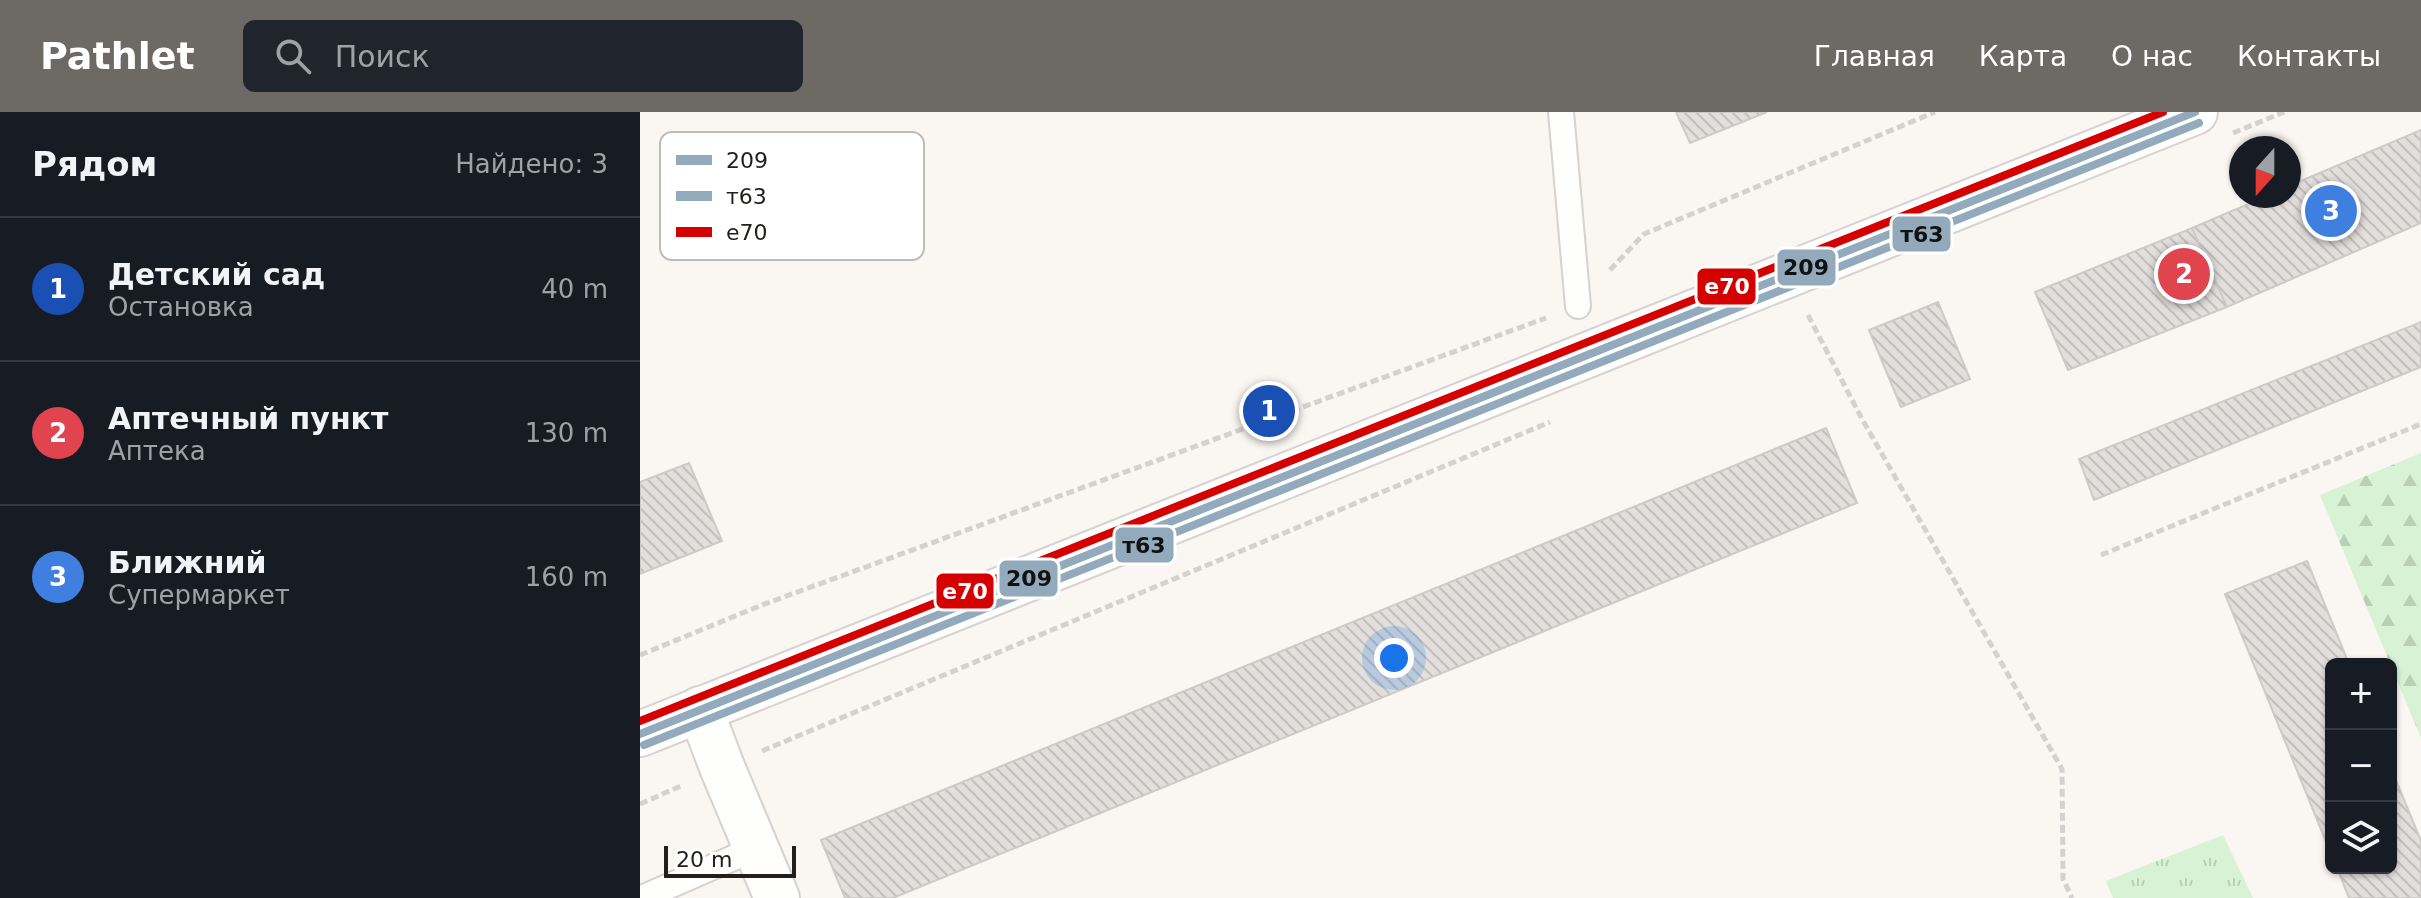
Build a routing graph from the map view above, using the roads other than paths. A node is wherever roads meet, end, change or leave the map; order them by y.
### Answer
1 (1561, 112) edge
2 (2210, 124) edge
3 (1578, 306) road end
4 (700, 709) junction
5 (640, 734) edge
6 (756, 848) junction
7 (642, 898) edge
8 (777, 898) edge

1 - 3 lane
2 - 4 street
4 - 5 street
4 - 6 street
6 - 7 lane
6 - 8 street

